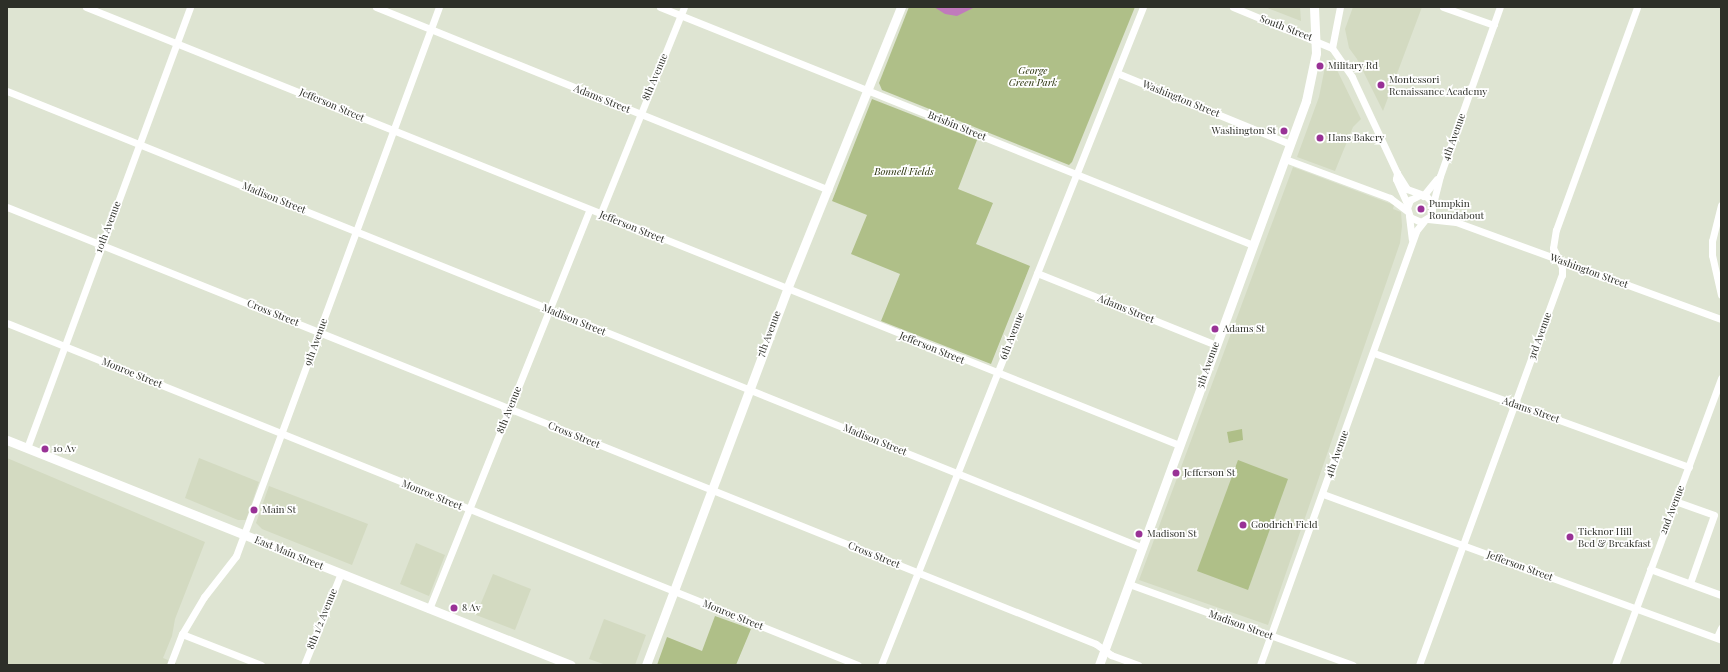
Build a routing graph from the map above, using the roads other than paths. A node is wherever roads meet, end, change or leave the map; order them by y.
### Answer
1 (86, 7) edge
2 (190, 7) edge
3 (376, 7) edge
4 (439, 7) edge
5 (660, 7) edge
6 (684, 7) edge
7 (901, 7) edge
8 (1143, 7) edge
9 (1233, 7) edge
10 (1314, 7) edge
11 (1340, 7) edge
12 (1443, 7) edge
13 (1500, 7) edge
14 (1637, 7) edge
15 (681, 15) junction
16 (1494, 25) junction
17 (431, 30) junction
18 (1317, 40) junction
19 (177, 43) junction
20 (1332, 48) junction
21 (1117, 73) junction
22 (7, 91) edge
23 (868, 91) junction
24 (640, 114) junction
25 (394, 131) junction
26 (139, 143) junction
27 (1290, 144) junction
28 (1285, 159) junction
29 (1076, 173) junction
30 (1397, 173) junction
31 (1440, 176) junction
32 (828, 190) junction
33 (1421, 195) junction
34 (1433, 205) junction
35 (1721, 205) edge
36 (7, 207) edge
37 (589, 210) junction
38 (1408, 210) junction
39 (600, 215) junction
40 (1426, 220) junction
41 (1456, 222) junction
42 (357, 232) junction
43 (1412, 243) junction
44 (101, 245) junction
45 (1253, 245) junction
46 (1558, 260) junction
47 (1036, 273) junction
48 (787, 289) junction
49 (1721, 295) edge
50 (549, 310) junction
51 (1721, 319) edge
52 (7, 323) edge
53 (320, 332) junction
54 (64, 345) junction
55 (1216, 345) junction
56 (1374, 353) junction
57 (997, 374) junction
58 (1721, 378) edge
59 (748, 389) junction
60 (1515, 405) junction
61 (510, 409) junction
62 (282, 434) junction
63 (7, 440) edge
64 (1178, 446) junction
65 (27, 448) junction
66 (1689, 467) junction
67 (957, 473) junction
68 (711, 489) junction
69 (1323, 494) junction
70 (1675, 501) junction
71 (469, 510) junction
72 (245, 535) junction
73 (1463, 545) junction
74 (1141, 547) junction
75 (1650, 569) junction
76 (917, 572) junction
77 (341, 573) junction
78 (1690, 583) junction
79 (1128, 584) junction
80 (674, 592) junction
81 (1721, 595) edge
82 (1636, 607) junction
83 (429, 609) junction
84 (1721, 628) edge
85 (182, 634) junction
86 (1271, 636) junction
87 (1719, 638) edge
88 (1104, 650) junction
89 (170, 665) edge
90 (261, 665) edge
91 (304, 665) edge
92 (571, 665) edge
93 (646, 665) edge
94 (858, 665) edge
95 (881, 665) edge
96 (1099, 665) edge
97 (1138, 665) edge
98 (1260, 665) edge
99 (1353, 665) edge
100 (1419, 665) edge
101 (1615, 665) edge

1 - 19 street, Jefferson Street
2 - 19 street, 10th Avenue
3 - 17 street, Adams Street
4 - 17 street, 9th Avenue
5 - 15 street, Brisbin Street
6 - 15 street, 8th Avenue
7 - 23 main road, 7th Avenue
8 - 21 street, 6th Avenue
9 - 18 street, South Street
10 - 18 main road, 5th Avenue
11 - 20 street
12 - 16 street
13 - 16 street, 4th Avenue
14 - 46 street, 3rd Avenue
15 - 23 street, Brisbin Street
15 - 24 street, 8th Avenue
16 - 31 street, 4th Avenue
17 - 24 street, Adams Street
17 - 25 street, 9th Avenue
18 - 20 street, South Street
18 - 27 main road, 5th Avenue
19 - 25 street, Jefferson Street
19 - 26 street, 10th Avenue
20 - 30 street
21 - 27 street, Washington Street
21 - 29 street, 6th Avenue
22 - 26 street, Madison Street
23 - 29 street, Brisbin Street
23 - 32 main road, 7th Avenue
24 - 32 street, Adams Street
24 - 39 street, 8th Avenue
25 - 37 street, Jefferson Street
25 - 42 street, 9th Avenue
26 - 42 street, Madison Street
26 - 44 street, 10th Avenue
27 - 28 main road, 5th Avenue
28 - 38 street
28 - 45 main road, 5th Avenue
29 - 45 street, Brisbin Street
29 - 47 street, 6th Avenue
30 - 33 street
30 - 38 street, 4th Avenue
31 - 33 street, 4th Avenue
31 - 34 street, 4th Avenue
32 - 48 main road, 7th Avenue
33 - 34 street
33 - 38 street
34 - 40 street
34 - 41 street, Washington Street
35 - 49 street
36 - 44 street, Cross Street
37 - 39 street, Jefferson Street
37 - 50 street, 8th Avenue
38 - 40 street
38 - 43 street, 4th Avenue
39 - 48 street, Jefferson Street
40 - 41 street, Washington Street
40 - 43 street, 4th Avenue
41 - 46 street, Washington Street
42 - 50 street, Madison Street
42 - 53 street, 9th Avenue
43 - 56 street, 4th Avenue
44 - 53 street, Cross Street
44 - 54 street, 10th Avenue
45 - 55 main road, 5th Avenue
46 - 51 street, Washington Street
46 - 60 street, 3rd Avenue
47 - 55 street, Adams Street
47 - 57 street, 6th Avenue
48 - 57 street, Jefferson Street
48 - 59 main road, 7th Avenue
50 - 59 street, Madison Street
50 - 61 street, 8th Avenue
52 - 54 street, Monroe Street
53 - 61 street, Cross Street
53 - 62 street, 9th Avenue
54 - 62 street, Monroe Street
54 - 65 street, 10th Avenue
55 - 64 main road, 5th Avenue
56 - 60 street, Adams Street
56 - 69 street, 4th Avenue
57 - 64 street, Jefferson Street
57 - 67 street, 6th Avenue
58 - 66 street, 2nd Avenue
59 - 67 street, Madison Street
59 - 68 main road, 7th Avenue
60 - 66 street, Adams Street
60 - 73 street, 3rd Avenue
61 - 68 street, Cross Street
61 - 71 street, 8th Avenue
62 - 71 street, Monroe Street
62 - 72 street, 9th Avenue
63 - 65 main road, East Main Street
64 - 74 main road, 5th Avenue
65 - 72 main road, East Main Street
66 - 70 street, 2nd Avenue
67 - 74 street, Madison Street
67 - 76 street, 6th Avenue
68 - 76 street, Cross Street
68 - 80 main road, 7th Avenue
69 - 73 street, Jefferson Street
69 - 86 street, 4th Avenue
70 - 75 street, 2nd Avenue
70 - 78 street
71 - 80 street, Monroe Street
71 - 83 street, 8th Avenue
72 - 77 main road, East Main Street
72 - 85 street, 9th Avenue
73 - 82 street, Jefferson Street
73 - 100 street, 3rd Avenue
74 - 79 main road, 5th Avenue
75 - 78 street
75 - 82 street, 2nd Avenue
76 - 88 street, Cross Street
76 - 95 street, 6th Avenue
77 - 83 main road, East Main Street
77 - 91 street, 8th 1/2 Avenue
78 - 81 street
79 - 86 street, Madison Street
79 - 88 main road, 5th Avenue
80 - 93 main road, 7th Avenue
80 - 94 street, Monroe Street
82 - 87 street, Jefferson Street
82 - 101 street, 2nd Avenue
83 - 92 main road, East Main Street
84 - 87 street
85 - 89 street, 9th Avenue
85 - 90 street
86 - 98 street, 4th Avenue
86 - 99 street, Madison Street
88 - 96 main road, 5th Avenue
88 - 97 street, Cross Street

